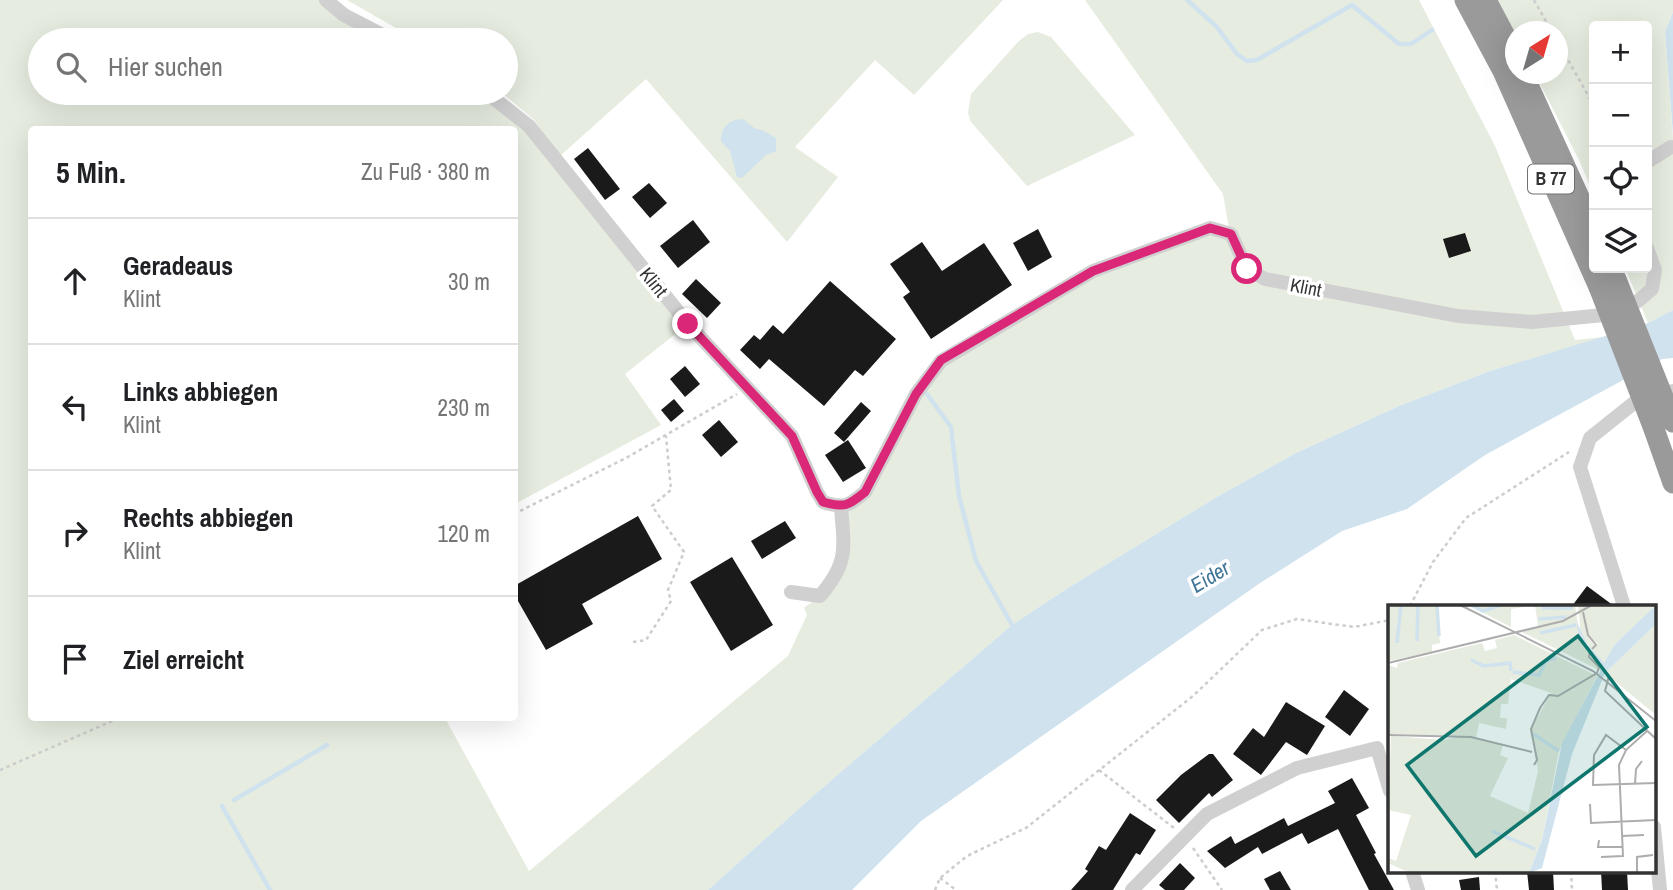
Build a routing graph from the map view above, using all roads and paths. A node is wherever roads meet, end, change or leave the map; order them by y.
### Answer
1 (326, 0) edge
2 (1465, 0) edge
3 (1486, 0) edge
4 (1534, 0) edge
5 (1546, 21) edge
6 (369, 28) edge
7 (1505, 36) edge
8 (1568, 60) edge
9 (1528, 84) edge
10 (1589, 97) edge
11 (502, 105) edge
12 (1671, 147) edge
13 (1652, 159) edge
14 (1589, 219) edge
15 (1652, 262) edge
16 (1609, 279) edge
17 (749, 387) junction
18 (1673, 391) edge
19 (1664, 425) edge
20 (666, 436) junction
21 (1590, 438) junction
22 (1673, 483) edge
23 (841, 507) junction
24 (518, 512) edge
25 (791, 592) dead end
26 (1411, 605) edge
27 (1623, 605) edge
28 (1388, 621) edge
29 (633, 642) dead end
30 (112, 721) edge
31 (1383, 747) edge
32 (0, 770) edge
33 (1099, 770) junction
34 (1388, 778) edge
35 (1184, 836) junction
36 (1656, 848) edge
37 (1412, 872) edge
38 (1495, 872) edge
39 (1571, 872) edge
40 (940, 878) junction
41 (935, 890) edge
42 (956, 890) edge
43 (1132, 890) edge
44 (1222, 890) edge
45 (1418, 890) edge
46 (1497, 890) edge
47 (1572, 890) edge
48 (1660, 890) edge

1 - 6 street
2 - 16 highway, B 77
3 - 7 highway
4 - 5 path
8 - 10 path
9 - 14 highway, B 77
11 - 17 street, Klint
12 - 13 street
15 - 23 street, Klint
16 - 19 highway, B 77, bridge
17 - 20 path
17 - 23 street, Klint
18 - 21 street
19 - 22 highway, B 77
20 - 24 path
20 - 29 path
21 - 26 path
21 - 27 street
23 - 25 street
28 - 33 path
30 - 32 path
31 - 34 street
31 - 35 street
33 - 35 path
33 - 40 path
35 - 43 street
35 - 44 path
36 - 48 street
37 - 45 street
38 - 46 path
39 - 47 path
40 - 41 path
40 - 42 path

